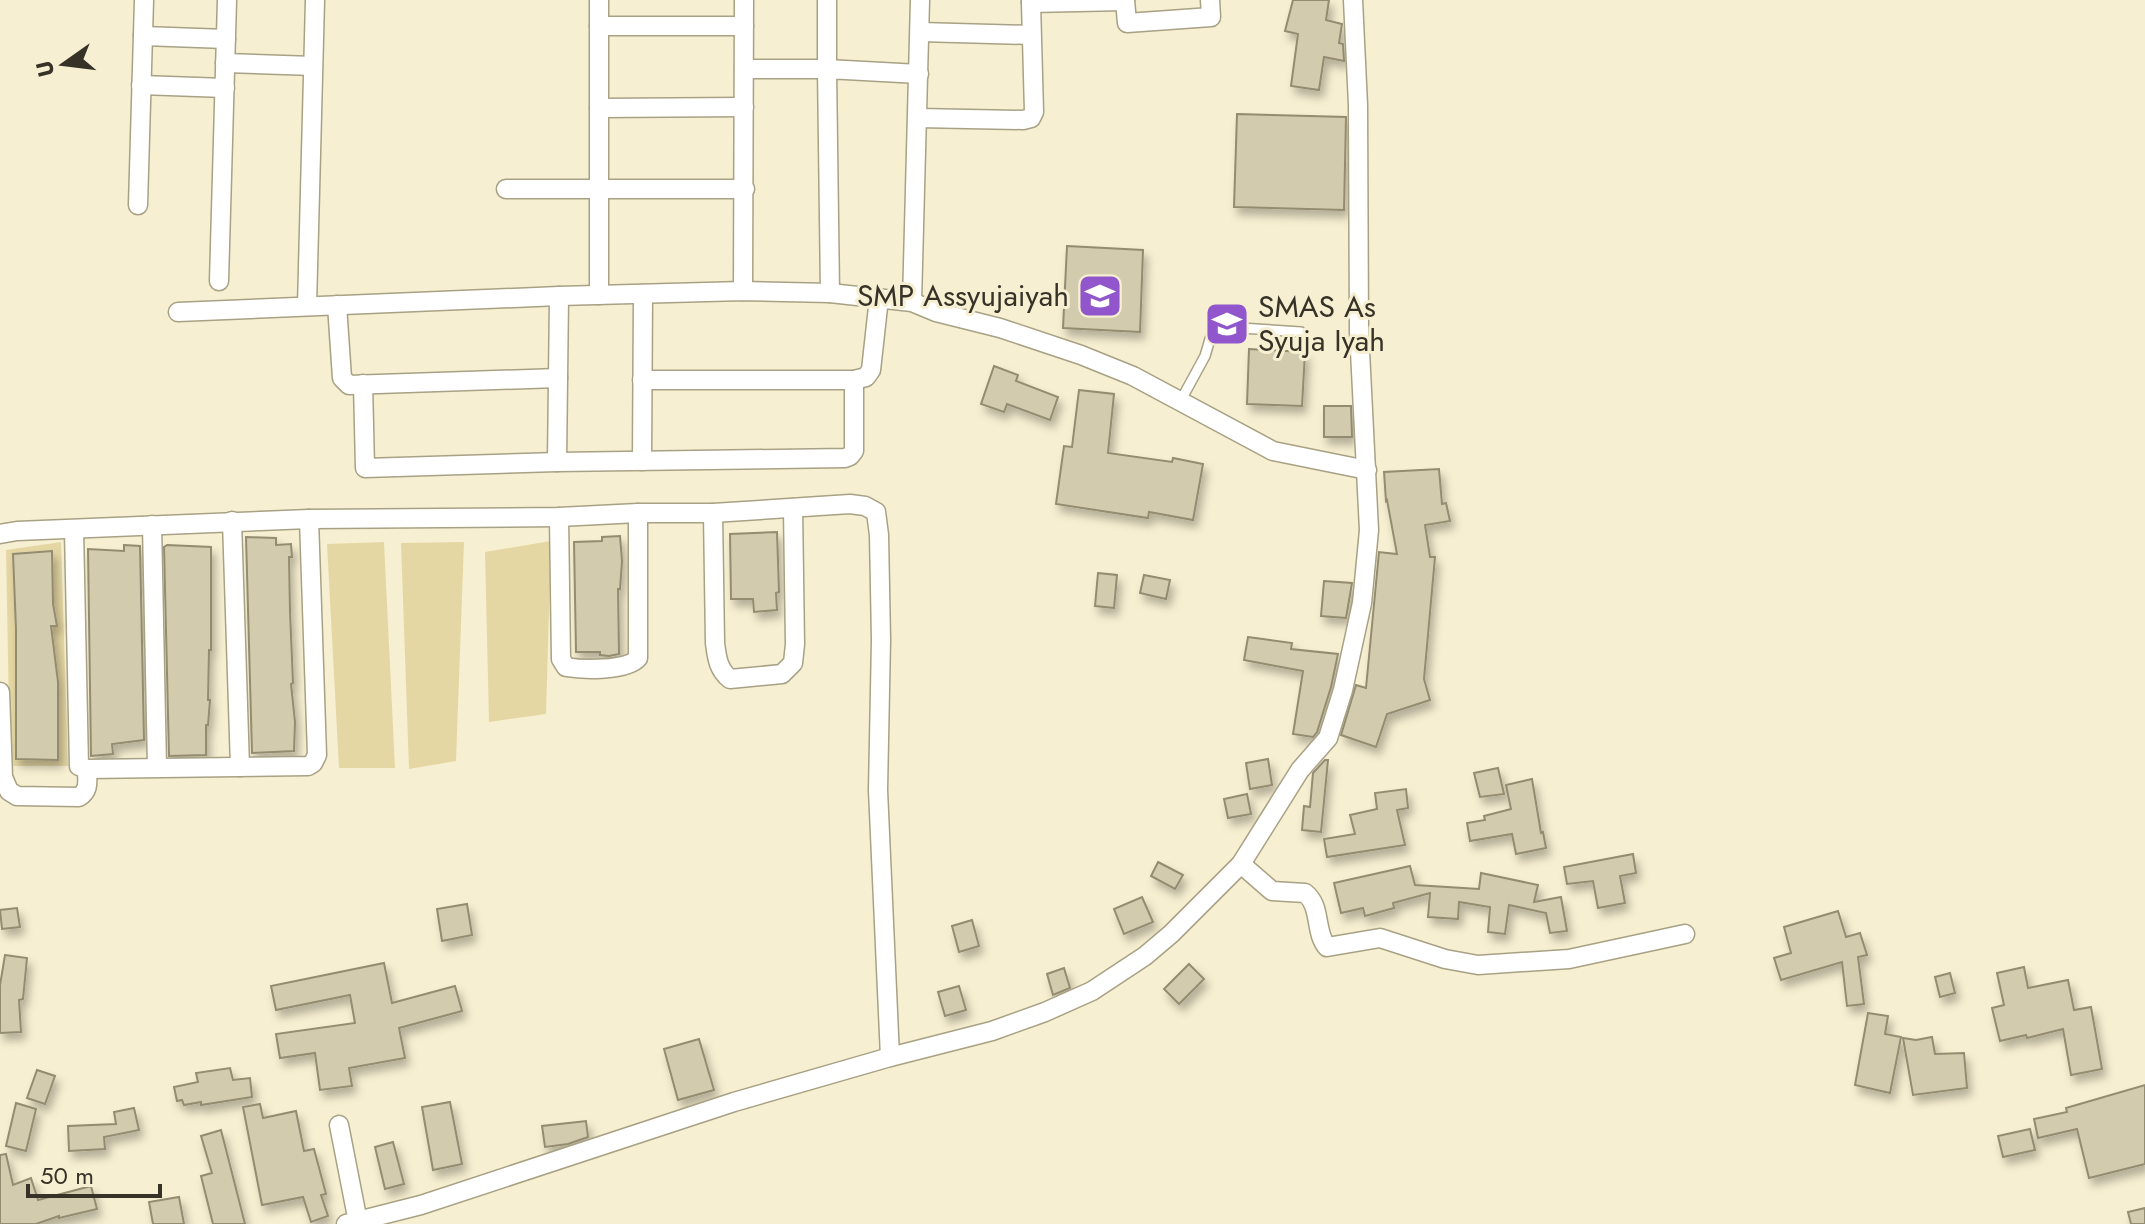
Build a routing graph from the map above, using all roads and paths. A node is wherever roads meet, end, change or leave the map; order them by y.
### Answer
1 (144, 0) edge
2 (227, 0) edge
3 (315, 0) edge
4 (599, 0) edge
5 (744, 0) edge
6 (827, 0) edge
7 (920, 0) edge
8 (1125, 0) edge
9 (1210, 0) edge
10 (1353, 0) edge
11 (1031, 1) edge
12 (599, 26) junction
13 (744, 26) junction
14 (920, 32) junction
15 (1031, 35) junction
16 (143, 36) junction
17 (226, 39) junction
18 (225, 63) junction
19 (313, 66) junction
20 (744, 69) junction
21 (827, 69) junction
22 (919, 74) junction
23 (141, 85) junction
24 (225, 88) junction
25 (744, 107) junction
26 (599, 108) junction
27 (918, 118) junction
28 (506, 189) dead end
29 (599, 189) junction
30 (745, 189) junction
31 (138, 205) dead end
32 (219, 281) dead end
33 (743, 291) junction
34 (830, 293) junction
35 (643, 294) junction
36 (599, 295) junction
37 (559, 296) junction
38 (879, 298) junction
39 (912, 302) junction
40 (337, 305) junction
41 (307, 306) junction
42 (178, 312) dead end
43 (1301, 332) dead end
44 (558, 378) junction
45 (642, 380) junction
46 (854, 380) junction
47 (363, 384) junction
48 (1181, 400) junction
49 (642, 461) junction
50 (557, 462) junction
51 (1367, 470) junction
52 (793, 508) junction
53 (638, 513) junction
54 (713, 513) junction
55 (559, 517) junction
56 (309, 519) junction
57 (232, 521) junction
58 (152, 525) junction
59 (74, 530) junction
60 (0, 534) edge
61 (0, 692) edge
62 (157, 767) junction
63 (240, 767) junction
64 (87, 769) junction
65 (1241, 864) junction
66 (1685, 934) dead end
67 (890, 1057) junction
68 (339, 1125) dead end
69 (352, 1223) edge

1 - 16 street
2 - 17 street
3 - 19 street
4 - 12 street
5 - 13 street
6 - 21 street
7 - 14 street
8 - 9 street
8 - 11 street
10 - 51 street
11 - 15 street
12 - 13 street
12 - 26 street
13 - 20 street
14 - 15 street
14 - 22 street
15 - 27 street
16 - 17 street
16 - 23 street
17 - 18 street
18 - 19 street
18 - 24 street
19 - 41 street
20 - 21 street
20 - 25 street
21 - 22 street
21 - 34 street
22 - 27 street
23 - 24 street
23 - 31 street
24 - 32 street
25 - 26 street
25 - 30 street
26 - 29 street
27 - 39 street
28 - 29 street
29 - 30 street
29 - 36 street
30 - 33 street
33 - 34 street
33 - 35 street
34 - 38 street
35 - 36 street
35 - 45 street
36 - 37 street
37 - 40 street
37 - 44 street
38 - 39 street
38 - 46 street
39 - 48 street
40 - 41 street
40 - 47 street
41 - 42 street
43 - 48 lane
44 - 47 street
44 - 50 street
45 - 46 street
45 - 49 street
46 - 49 street
47 - 50 street
48 - 51 street
49 - 50 street
51 - 65 street
52 - 54 street
52 - 54 street
52 - 67 street
53 - 54 street
53 - 55 street
53 - 55 street
55 - 56 street
56 - 57 street
56 - 63 street
57 - 58 street
57 - 63 street
58 - 59 street
58 - 62 street
59 - 60 street
59 - 64 street
61 - 64 street
62 - 63 street
62 - 64 street
65 - 66 street
65 - 67 street
67 - 69 street
68 - 69 street

